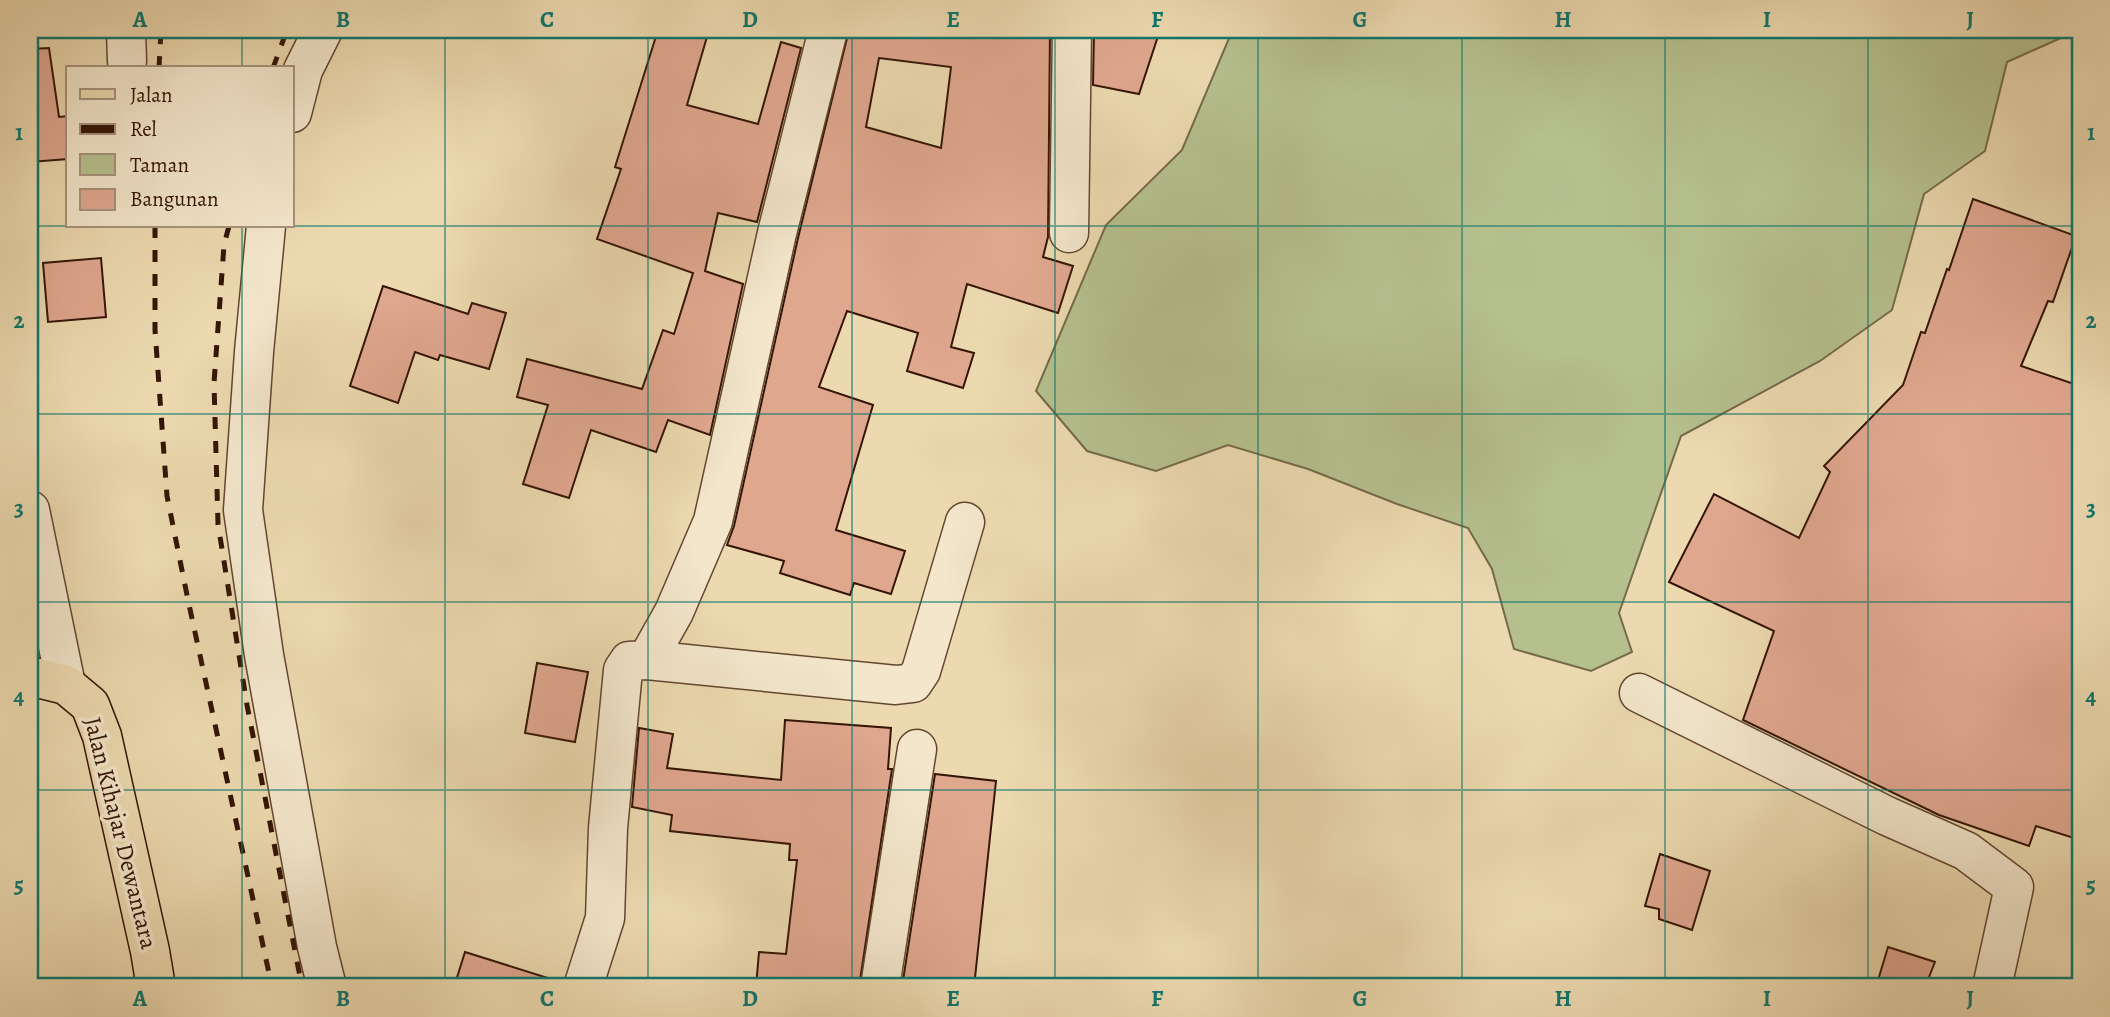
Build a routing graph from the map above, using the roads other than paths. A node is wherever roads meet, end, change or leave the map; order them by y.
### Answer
1 (323, 30) edge
2 (828, 30) edge
3 (1072, 30) edge
4 (294, 105) edge
5 (266, 228) edge
6 (1069, 233) dead end
7 (30, 510) edge
8 (965, 522) dead end
9 (646, 660) junction
10 (30, 676) edge
11 (66, 685) junction
12 (1639, 693) dead end
13 (917, 749) dead end
14 (156, 987) edge
15 (327, 987) edge
16 (583, 987) edge
17 (880, 987) edge
18 (1992, 987) edge

1 - 4 street
2 - 9 street
3 - 6 street
5 - 15 street
7 - 11 street
8 - 9 street
9 - 16 street
10 - 11 main road, Jalan Kihajar Dewantara
11 - 14 main road, Jalan Kihajar Dewantara
12 - 18 street
13 - 17 street

